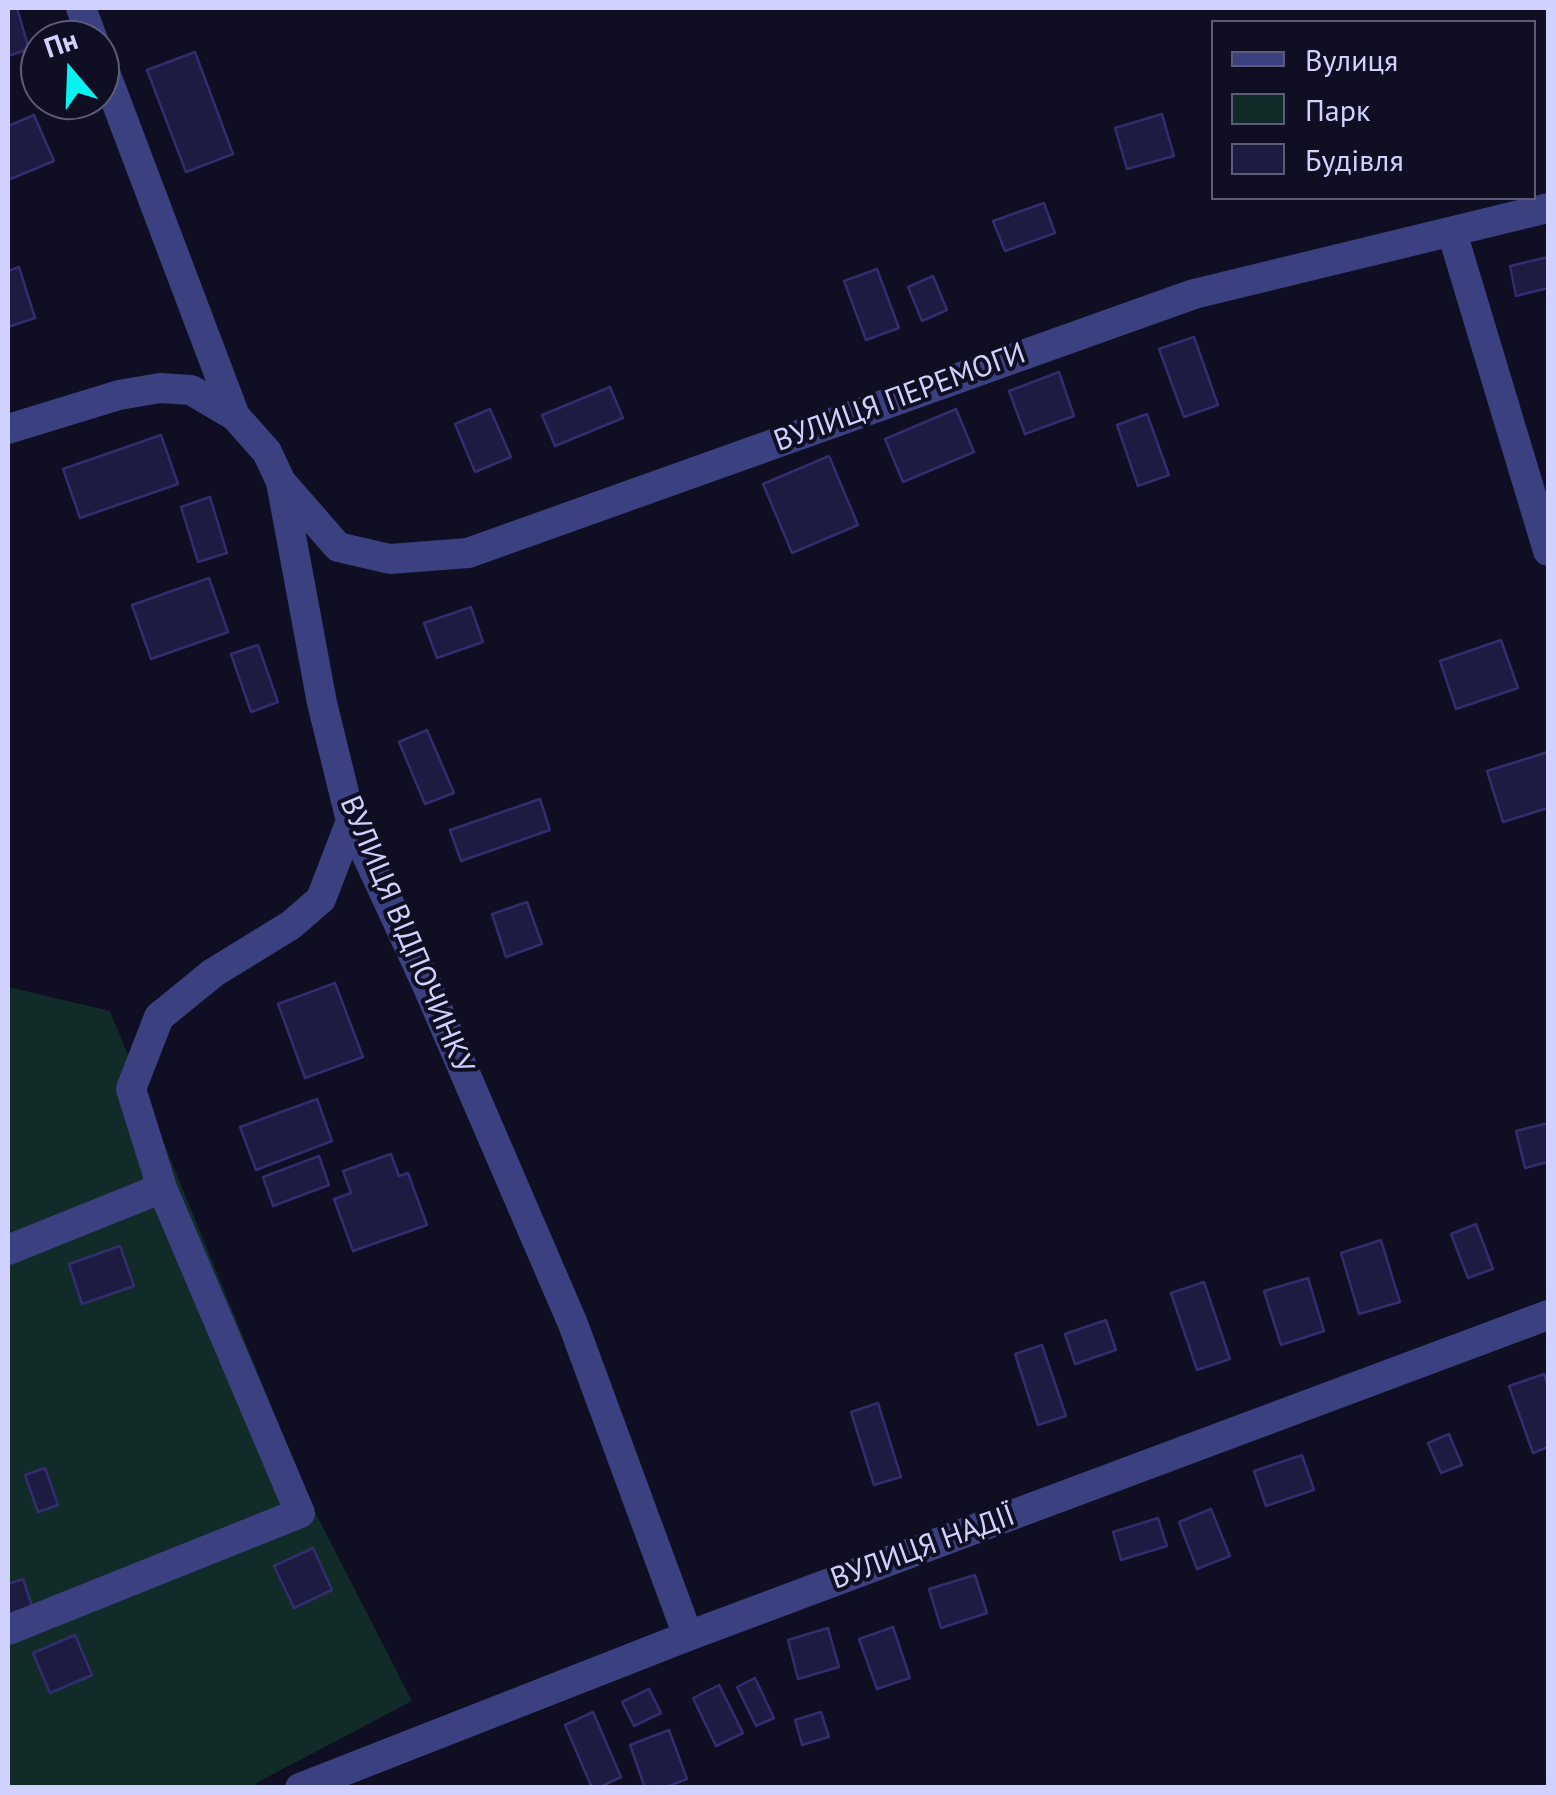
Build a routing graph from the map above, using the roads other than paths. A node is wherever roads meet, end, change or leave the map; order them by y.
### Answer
1 (120, 112) edge
2 (1548, 208) edge
3 (1452, 232) junction
4 (235, 416) junction
5 (8, 429) edge
6 (281, 482) junction
7 (1548, 551) edge
8 (351, 821) junction
9 (162, 1188) junction
10 (8, 1250) edge
11 (1548, 1315) edge
12 (8, 1630) edge
13 (688, 1636) junction
14 (300, 1788) edge

1 - 4 street, ВУЛИЦЯ ВІДПОЧИНКУ
2 - 3 street, ВУЛИЦЯ ПЕРЕМОГИ
3 - 6 street, ВУЛИЦЯ ПЕРЕМОГИ
3 - 7 street
4 - 5 street
4 - 6 street, ВУЛИЦЯ ВІДПОЧИНКУ
6 - 8 street, ВУЛИЦЯ ВІДПОЧИНКУ
8 - 9 street
8 - 13 street, ВУЛИЦЯ ВІДПОЧИНКУ
9 - 10 street
9 - 12 street
11 - 13 street, ВУЛИЦЯ НАДІЇ
13 - 14 street, ВУЛИЦЯ НАДІЇ

